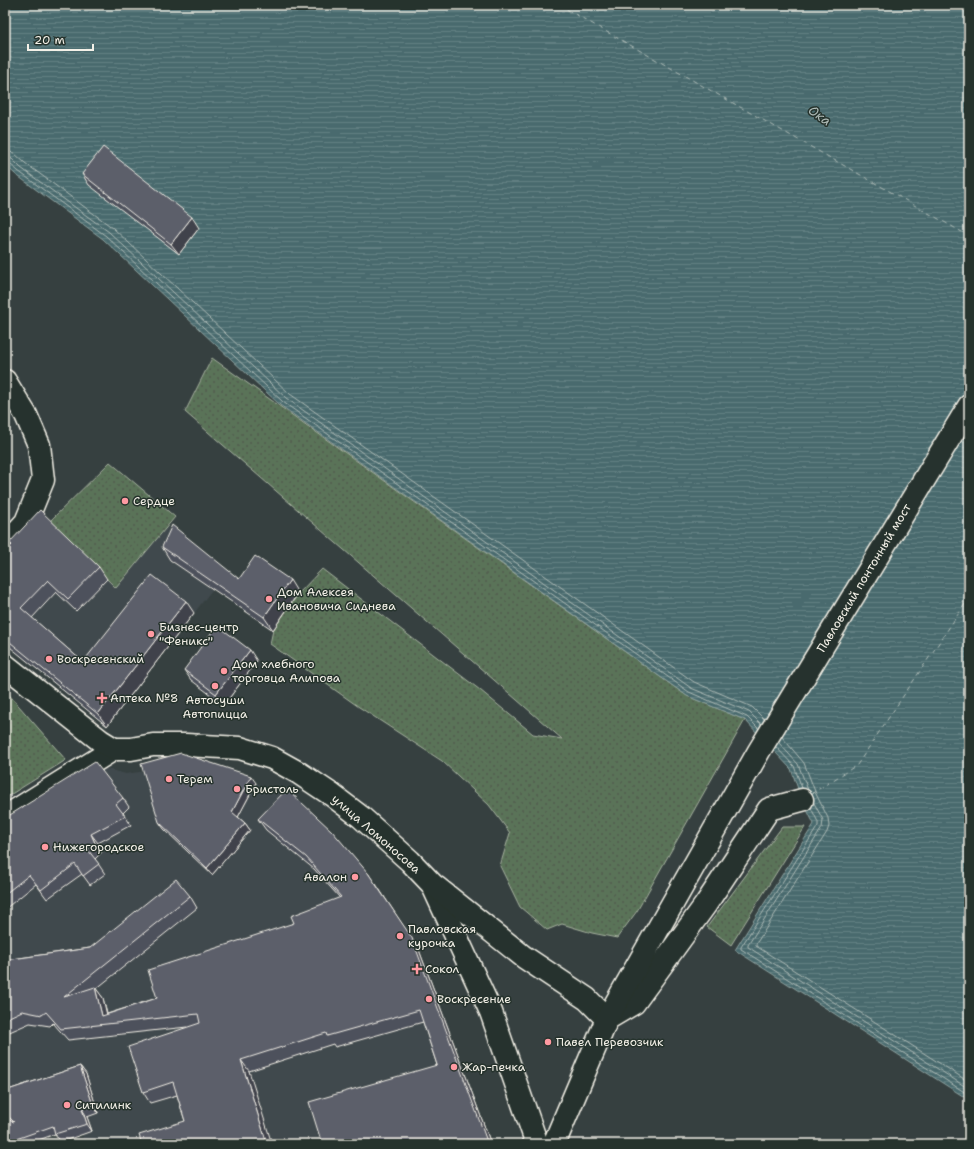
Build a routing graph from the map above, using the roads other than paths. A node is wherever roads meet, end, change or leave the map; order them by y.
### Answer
1 (5, 381) edge
2 (969, 406) edge
3 (5, 545) edge
4 (5, 665) edge
5 (114, 749) junction
6 (802, 800) dead end
7 (5, 817) edge
8 (432, 884) junction
9 (606, 1018) junction
10 (537, 1144) edge
11 (554, 1144) edge

1 - 3 street
2 - 9 street, Павловский понтонный мост
4 - 5 street
5 - 7 street
5 - 8 street, улица Ломоносова
6 - 9 street
8 - 9 street
8 - 10 street, улица Ломоносова
9 - 11 street, Павловский понтонный мост

